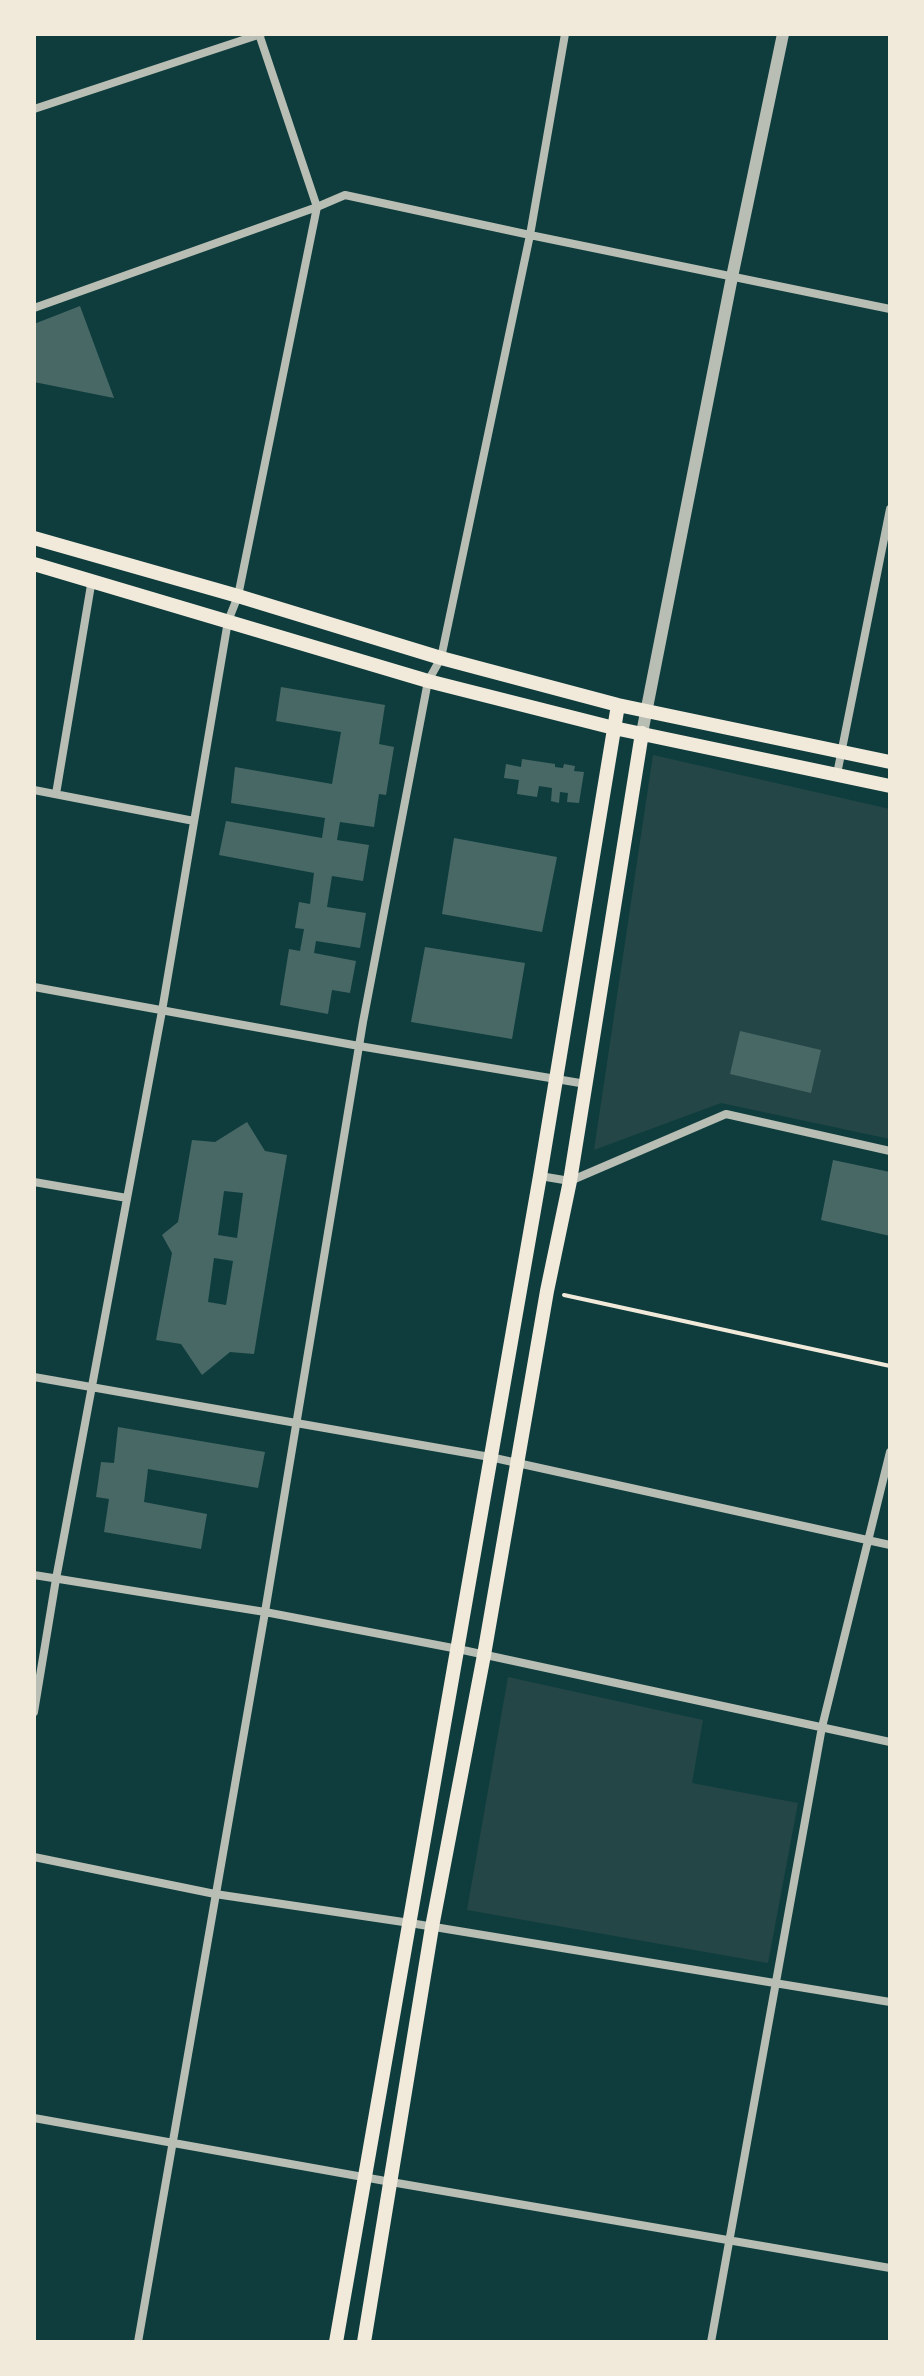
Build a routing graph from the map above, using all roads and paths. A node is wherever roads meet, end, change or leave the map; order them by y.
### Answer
1 (260, 34) edge
2 (565, 34) edge
3 (783, 34) edge
4 (34, 109) edge
5 (317, 207) junction
6 (530, 235) junction
7 (732, 277) junction
8 (34, 308) edge
9 (890, 309) edge
10 (890, 509) edge
11 (34, 538) edge
12 (34, 564) edge
13 (92, 579) junction
14 (238, 596) junction
15 (228, 621) junction
16 (441, 658) junction
17 (428, 681) junction
18 (618, 705) junction
19 (646, 712) junction
20 (614, 728) junction
21 (642, 733) junction
22 (841, 751) junction
23 (890, 762) edge
24 (837, 774) junction
25 (890, 786) edge
26 (34, 790) edge
27 (56, 794) junction
28 (194, 821) junction
29 (34, 987) edge
30 (162, 1011) junction
31 (359, 1046) junction
32 (555, 1078) junction
33 (586, 1084) junction
34 (890, 1151) edge
35 (540, 1176) junction
36 (570, 1181) junction
37 (34, 1182) edge
38 (127, 1198) junction
39 (547, 1291) junction
40 (890, 1366) edge
41 (34, 1377) edge
42 (92, 1386) junction
43 (297, 1422) junction
44 (890, 1452) edge
45 (490, 1457) junction
46 (518, 1464) junction
47 (869, 1540) junction
48 (890, 1545) edge
49 (34, 1575) edge
50 (56, 1579) junction
51 (265, 1612) junction
52 (458, 1649) junction
53 (484, 1655) junction
54 (34, 1712) edge
55 (822, 1727) junction
56 (890, 1742) edge
57 (34, 1857) edge
58 (215, 1894) junction
59 (410, 1923) junction
60 (432, 1927) junction
61 (775, 1983) junction
62 (890, 2002) edge
63 (34, 2118) edge
64 (173, 2143) junction
65 (365, 2177) junction
66 (391, 2182) junction
67 (729, 2240) junction
68 (890, 2268) edge
69 (138, 2342) edge
70 (336, 2342) edge
71 (364, 2342) edge
72 (711, 2342) edge

1 - 4 street
1 - 5 street
2 - 6 street
3 - 7 street
5 - 6 street
5 - 8 street
5 - 14 street
6 - 7 street
6 - 16 street
7 - 9 street
7 - 19 street
10 - 22 street
11 - 14 main road
12 - 13 main road
13 - 15 main road
13 - 27 street
14 - 15 street
14 - 16 main road
15 - 17 main road
15 - 28 street
16 - 17 street
16 - 18 main road
17 - 20 main road
17 - 31 street
18 - 19 main road
18 - 20 main road
19 - 21 street
19 - 22 main road
20 - 21 main road
20 - 32 main road
21 - 24 main road
21 - 33 main road
22 - 23 main road
22 - 24 street
24 - 25 main road
26 - 27 street
27 - 28 street
28 - 30 street
29 - 30 street
30 - 31 street
30 - 38 street
31 - 32 street
31 - 43 street
32 - 33 street
32 - 35 main road
33 - 36 main road
34 - 36 street
35 - 36 street
35 - 45 main road
36 - 39 main road
37 - 38 street
38 - 42 street
39 - 40 path
39 - 46 main road
41 - 42 street
42 - 43 street
42 - 50 street
43 - 45 street
43 - 51 street
44 - 47 street
45 - 46 street
45 - 52 main road
46 - 47 street
46 - 53 main road
47 - 48 street
47 - 55 street
49 - 50 street
50 - 51 street
50 - 54 street
51 - 52 street
51 - 58 street
52 - 53 street
52 - 59 main road
53 - 55 street
53 - 60 main road
55 - 56 street
55 - 61 street
57 - 58 street
58 - 59 street
58 - 64 street
59 - 60 street
59 - 65 main road
60 - 61 street
60 - 66 main road
61 - 62 street
61 - 67 street
63 - 64 street
64 - 65 street
64 - 69 street
65 - 66 street
65 - 70 main road
66 - 67 street
66 - 71 main road
67 - 68 street
67 - 72 street

